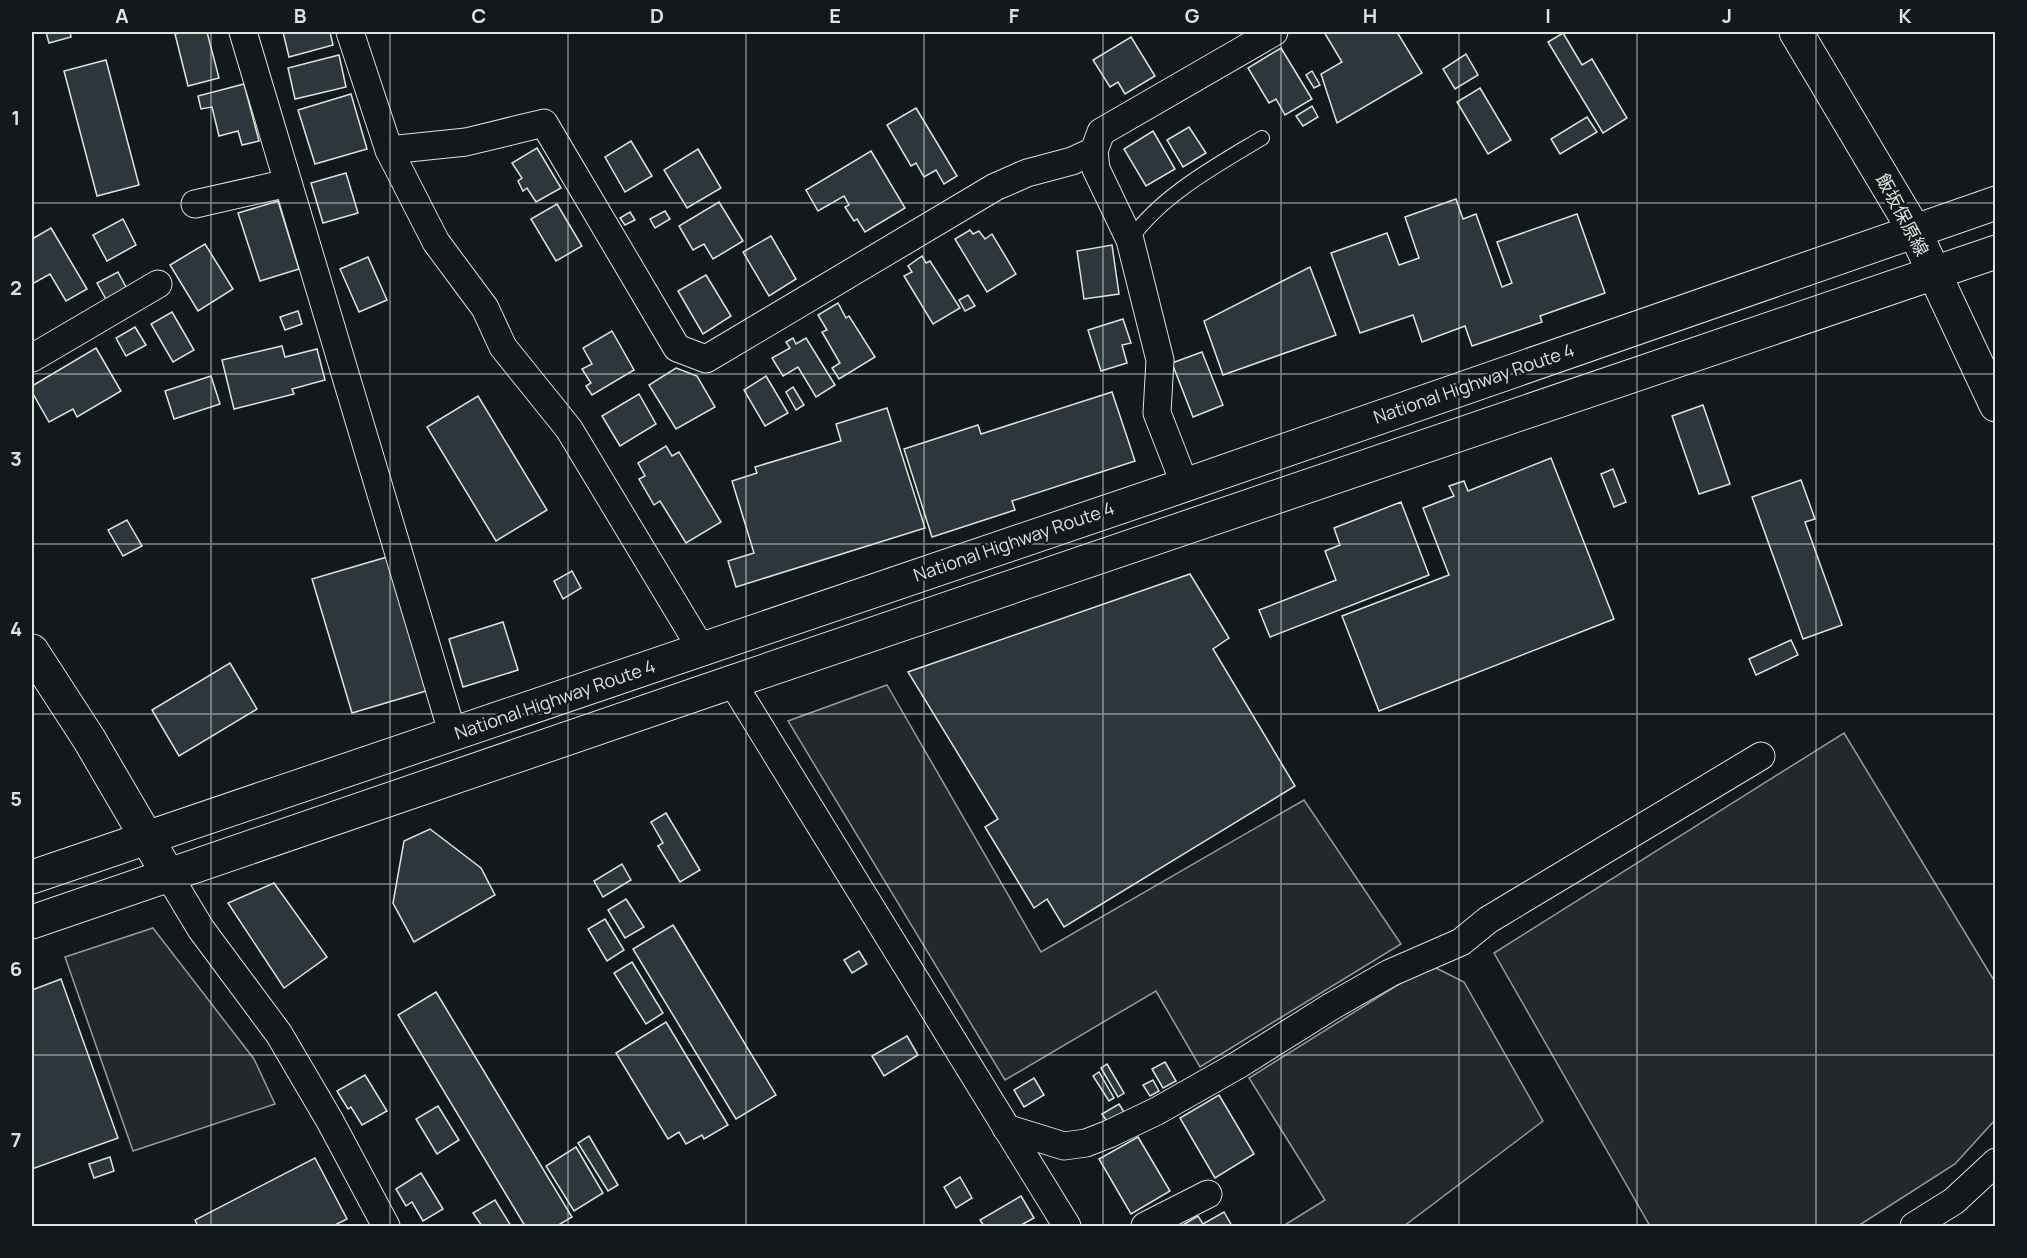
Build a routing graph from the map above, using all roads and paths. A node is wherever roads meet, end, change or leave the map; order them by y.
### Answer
1 (243, 32) edge
2 (350, 32) edge
3 (1274, 32) edge
4 (1796, 32) edge
5 (1262, 138) dead end
6 (389, 150) junction
7 (1094, 152) junction
8 (288, 183) junction
9 (1995, 203) edge
10 (195, 204) dead end
11 (1914, 230) junction
12 (1130, 240) junction
13 (1995, 252) edge
14 (1932, 273) junction
15 (158, 284) dead end
16 (32, 358) edge
17 (1995, 405) edge
18 (1185, 485) junction
19 (702, 650) junction
20 (32, 651) edge
21 (732, 681) junction
22 (453, 735) junction
23 (1761, 756) dead end
24 (147, 836) junction
25 (169, 876) junction
26 (32, 877) edge
27 (32, 922) edge
28 (1006, 1128) junction
29 (1995, 1165) edge
30 (1208, 1194) dead end
31 (386, 1227) edge
32 (1067, 1227) edge
33 (1145, 1227) edge
34 (1914, 1227) edge

1 - 8 street
2 - 6 street
3 - 7 street
4 - 11 main road, 飯坂保原線
5 - 12 lane
6 - 7 street
6 - 19 street
7 - 12 street
8 - 10 street
8 - 22 street
9 - 11 main road, National Highway Route 4
11 - 14 main road, 飯坂保原線
11 - 18 main road, National Highway Route 4
12 - 18 street
13 - 14 main road
14 - 17 main road, 飯坂保原線
14 - 21 main road
15 - 16 street
18 - 19 main road, National Highway Route 4
19 - 22 main road, National Highway Route 4
20 - 24 main road
21 - 25 main road
21 - 28 street
22 - 24 main road, National Highway Route 4
23 - 28 street
24 - 25 main road
24 - 26 main road, National Highway Route 4
25 - 27 main road
25 - 31 street
28 - 32 street
29 - 34 street
30 - 33 street

